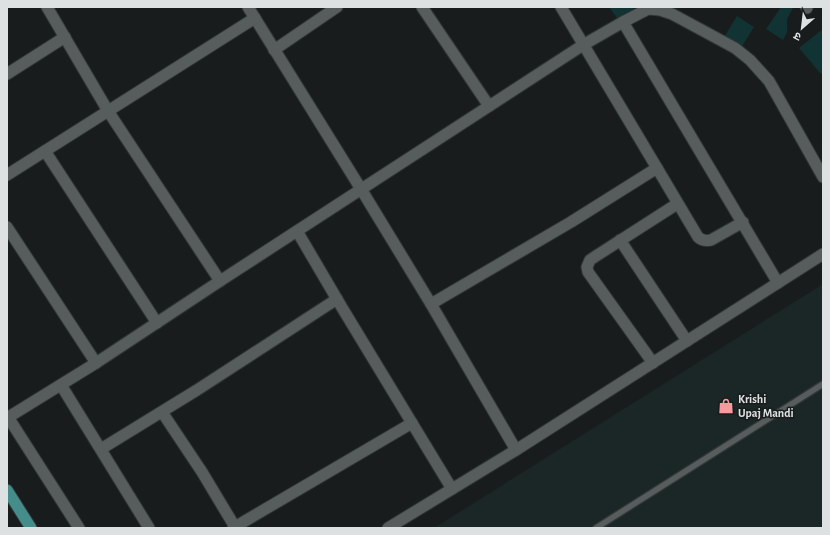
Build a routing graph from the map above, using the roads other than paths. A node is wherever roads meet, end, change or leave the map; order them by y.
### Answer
1 (47, 7) edge
2 (248, 7) edge
3 (337, 7) edge
4 (422, 7) edge
5 (561, 7) edge
6 (255, 18) junction
7 (623, 22) junction
8 (65, 37) junction
9 (583, 45) junction
10 (274, 50) junction
11 (7, 74) edge
12 (488, 106) junction
13 (108, 111) junction
14 (45, 150) junction
15 (657, 168) junction
16 (7, 175) edge
17 (823, 177) edge
18 (361, 189) junction
19 (677, 204) junction
20 (742, 222) junction
21 (7, 227) edge
22 (297, 231) junction
23 (620, 240) junction
24 (823, 254) edge
25 (220, 281) junction
26 (778, 283) junction
27 (337, 299) junction
28 (431, 304) junction
29 (157, 323) junction
30 (687, 341) junction
31 (96, 363) junction
32 (652, 363) junction
33 (823, 384) edge
34 (62, 385) junction
35 (162, 412) junction
36 (7, 417) edge
37 (412, 423) junction
38 (101, 449) junction
39 (516, 450) junction
40 (452, 489) junction
41 (7, 490) edge
42 (234, 527) edge
43 (31, 528) edge
44 (78, 528) edge
45 (149, 528) edge
46 (388, 528) edge
47 (596, 528) edge

1 - 8 street
2 - 6 street
3 - 10 street
4 - 12 street
5 - 9 street
6 - 10 street
6 - 13 street
7 - 9 street
7 - 17 street
7 - 20 street
8 - 11 street
8 - 13 street
9 - 12 street
9 - 15 street
10 - 18 street
12 - 18 street
13 - 14 street
13 - 25 street
14 - 16 street
14 - 29 street
15 - 19 street
15 - 28 street
18 - 22 street
18 - 28 street
19 - 20 street
19 - 23 street
20 - 26 street
21 - 31 street
22 - 25 street
22 - 27 street
23 - 30 street
23 - 32 street
24 - 26 street
25 - 29 street
26 - 30 street
27 - 35 street
27 - 37 street
28 - 39 street
29 - 31 street
30 - 32 street
31 - 34 street
32 - 39 street
33 - 47 lane
34 - 36 street
34 - 38 street
35 - 38 street
35 - 42 street
36 - 44 street
37 - 40 street
37 - 42 street
38 - 45 street
39 - 40 street
40 - 46 street
41 - 43 main road

